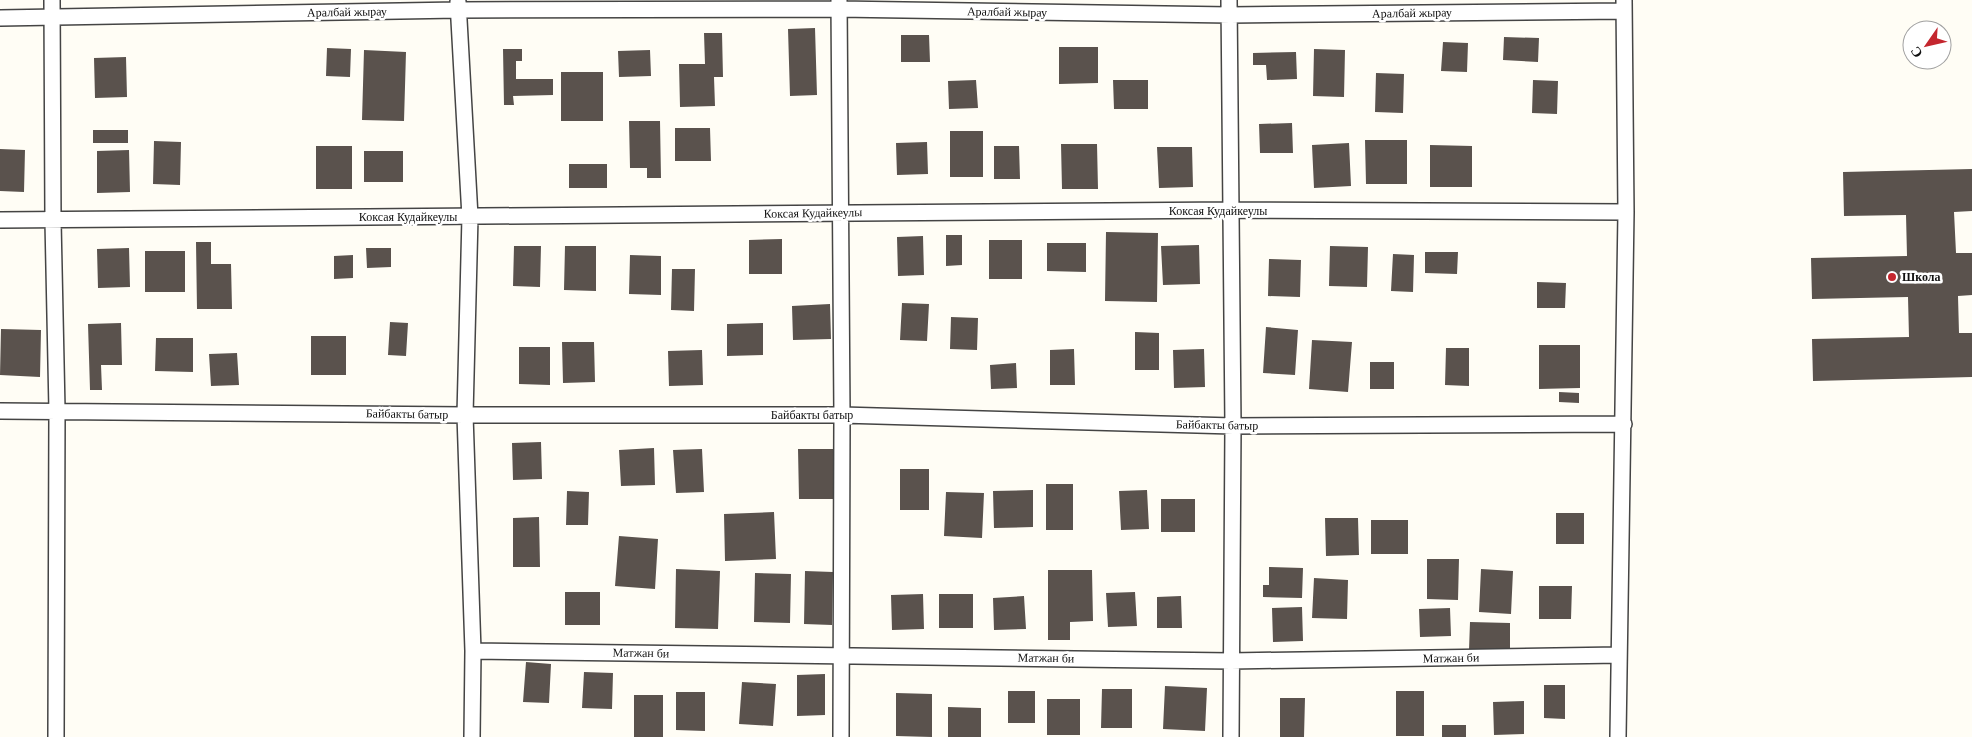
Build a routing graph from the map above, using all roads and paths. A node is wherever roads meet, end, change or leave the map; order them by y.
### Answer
1 (52, 0) edge
2 (458, 5) edge
3 (838, 5) edge
4 (1624, 5) edge
5 (1229, 8) edge
6 (0, 18) edge
7 (52, 18) junction
8 (1232, 210) junction
9 (1626, 212) junction
10 (840, 213) junction
11 (470, 217) junction
12 (0, 220) edge
13 (52, 220) junction
14 (57, 410) junction
15 (0, 411) edge
16 (465, 415) junction
17 (842, 415) junction
18 (1624, 424) junction
19 (1233, 426) junction
20 (473, 651) junction
21 (841, 655) junction
22 (1619, 655) junction
23 (1231, 661) junction
24 (56, 737) edge
25 (472, 737) edge
26 (841, 737) edge
27 (1231, 737) edge
28 (1618, 737) edge

1 - 7 street
2 - 3 street, Аралбай жырау
2 - 7 street, Аралбай жырау
2 - 11 street
3 - 5 street, Аралбай жырау
3 - 10 street
4 - 5 street, Аралбай жырау
4 - 9 street
5 - 8 street
6 - 7 street, Аралбай жырау
7 - 13 street
8 - 9 street, Коксая Кудайкеулы
8 - 10 street, Коксая Кудайкеулы
8 - 19 street
9 - 18 street
10 - 11 street, Коксая Кудайкеулы
10 - 17 street
11 - 13 street, Коксая Кудайкеулы
11 - 16 street
12 - 13 street, Коксая Кудайкеулы
13 - 14 street
14 - 15 street, Байбакты батыр
14 - 16 street, Байбакты батыр
14 - 24 street
16 - 17 street, Байбакты батыр
16 - 20 street
17 - 19 street, Байбакты батыр
17 - 21 street
18 - 19 street, Байбакты батыр
18 - 22 street
19 - 23 street
20 - 21 street, Матжан би
20 - 25 street
21 - 23 street, Матжан би
21 - 26 street
22 - 23 street, Матжан би
22 - 28 street
23 - 27 street

